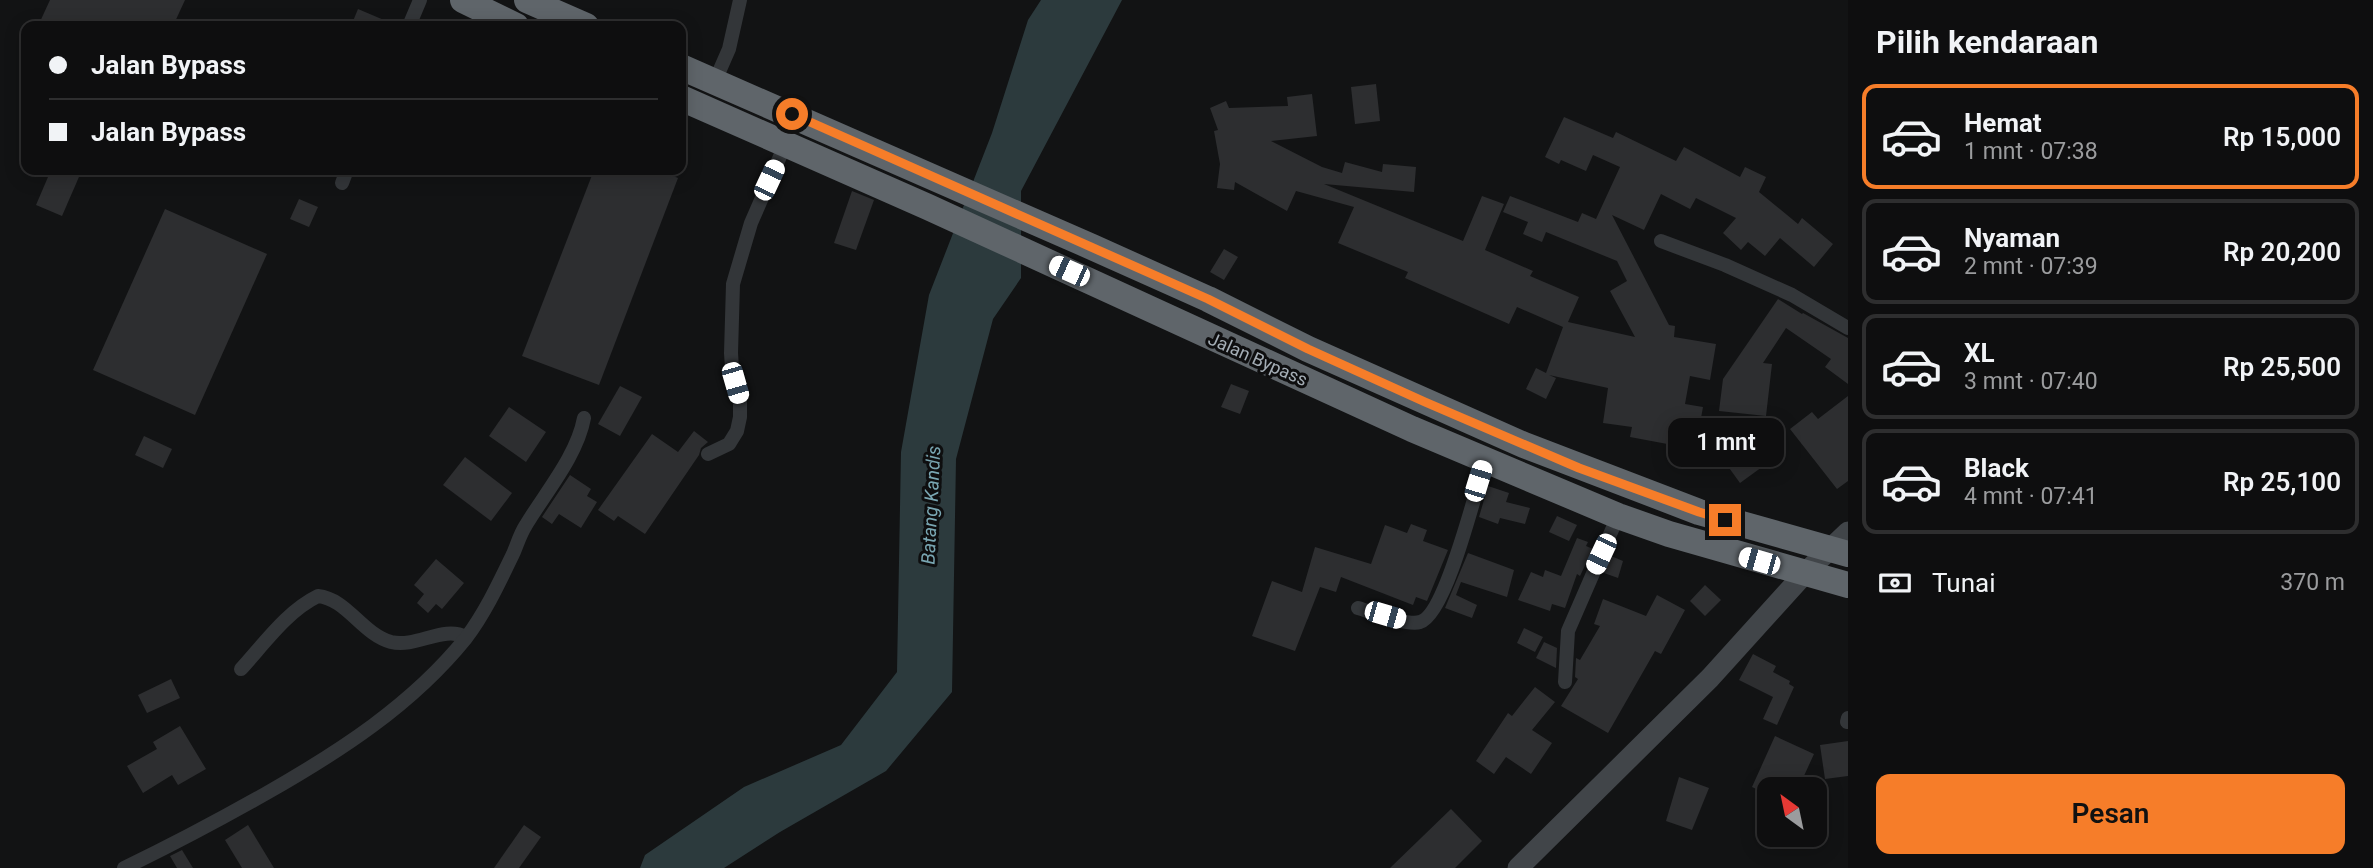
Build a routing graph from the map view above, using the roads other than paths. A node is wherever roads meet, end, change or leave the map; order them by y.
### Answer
1 (420, 0) edge
2 (463, 0) edge
3 (527, 0) edge
4 (740, 0) edge
5 (411, 21) edge
6 (506, 21) edge
7 (575, 21) edge
8 (686, 68) edge
9 (715, 81) junction
10 (686, 100) edge
11 (785, 145) junction
12 (1661, 241) dead end
13 (1848, 328) edge
14 (1425, 402) junction
15 (584, 418) dead end
16 (1412, 429) junction
17 (708, 454) dead end
18 (1485, 461) junction
19 (1618, 516) junction
20 (1842, 545) edge
21 (1806, 572) junction
22 (1848, 585) edge
23 (1358, 608) dead end
24 (466, 637) junction
25 (241, 669) dead end
26 (1565, 682) dead end
27 (147, 863) edge
28 (124, 868) edge
29 (1518, 868) edge

1 - 5 street
2 - 6 highway
3 - 7 highway
4 - 9 street
8 - 9 highway, Jalan Bypass
9 - 14 highway, Jalan Bypass
10 - 11 highway, Jalan Bypass
11 - 16 highway, Jalan Bypass
11 - 17 street
12 - 13 street
14 - 16 highway
14 - 20 highway, Jalan Bypass
15 - 24 street
16 - 18 highway, Jalan Bypass
18 - 19 highway, Jalan Bypass
18 - 23 street
19 - 21 highway, Jalan Bypass
19 - 26 street
20 - 21 street
21 - 22 highway, Jalan Bypass
21 - 29 street
24 - 25 street
24 - 27 street
27 - 28 street

